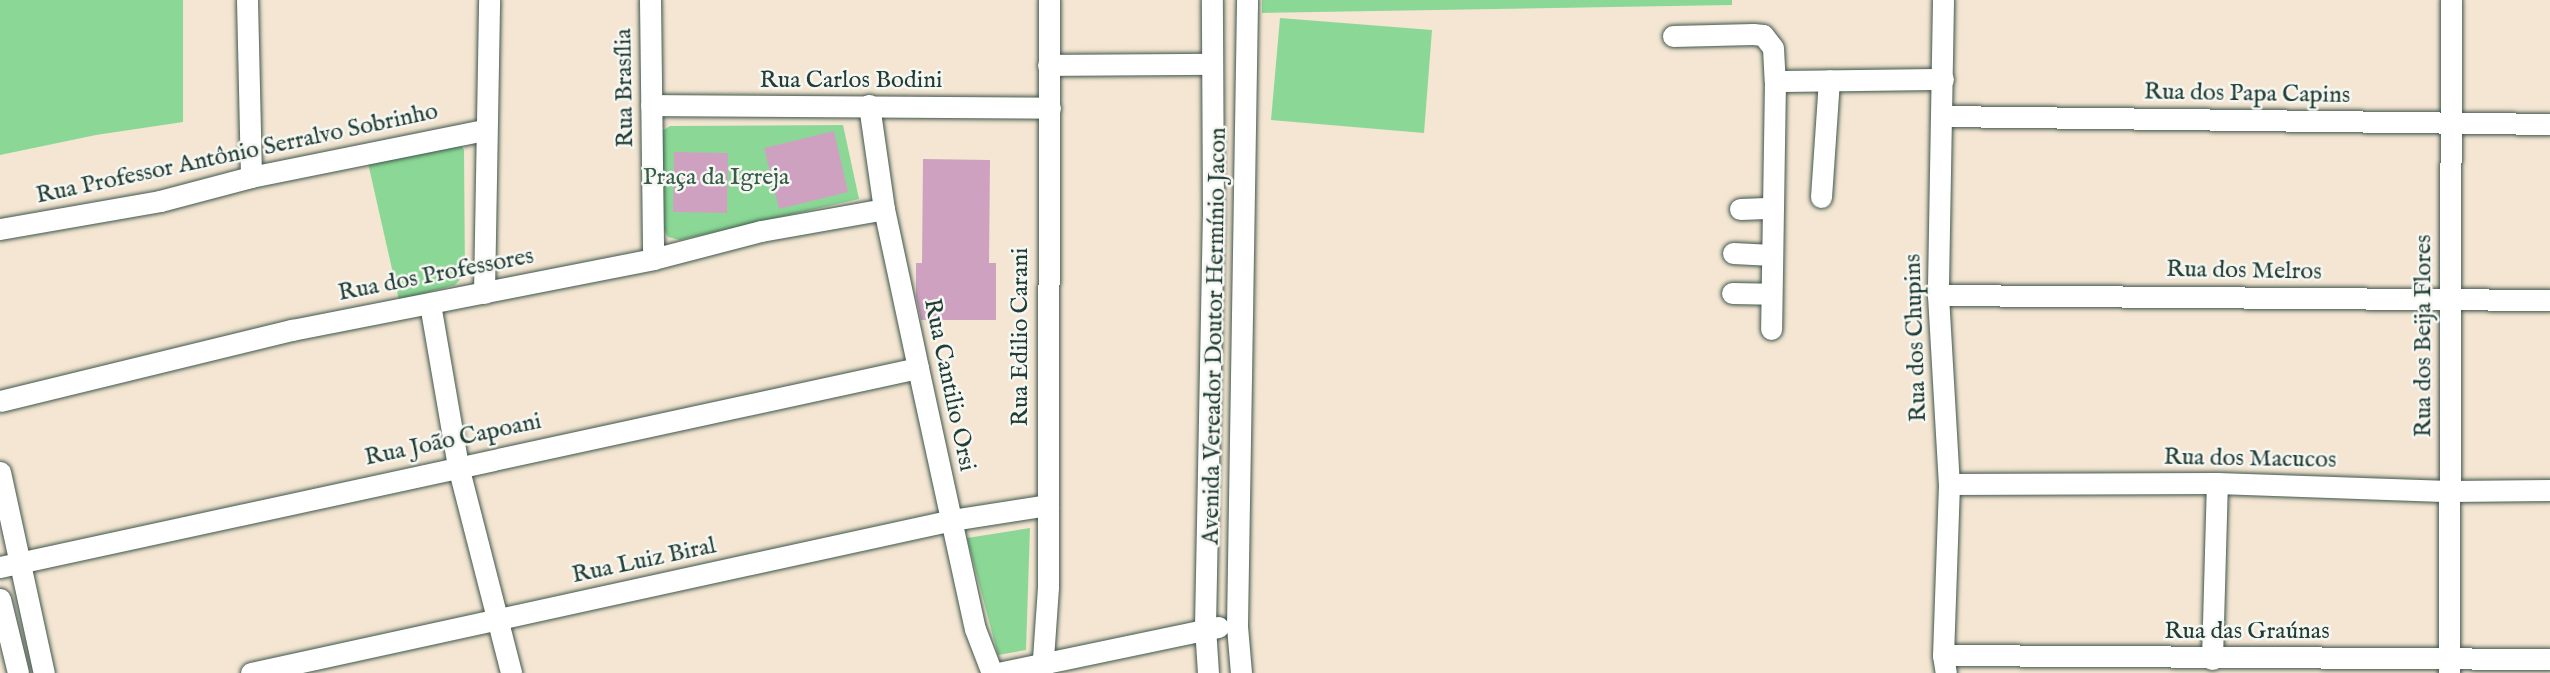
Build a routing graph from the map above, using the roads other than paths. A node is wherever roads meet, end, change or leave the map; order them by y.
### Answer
1 (247, 0) edge
2 (489, 0) edge
3 (650, 0) edge
4 (1049, 0) edge
5 (1212, 0) edge
6 (1247, 0) edge
7 (1943, 0) edge
8 (2451, 0) edge
9 (1673, 36) dead end
10 (1211, 64) junction
11 (1048, 65) junction
12 (1943, 79) junction
13 (1829, 80) junction
14 (1775, 81) junction
15 (651, 105) junction
16 (870, 105) junction
17 (1050, 108) junction
18 (1942, 116) junction
19 (2452, 123) junction
20 (2550, 124) edge
21 (484, 130) junction
22 (251, 177) junction
23 (1821, 197) dead end
24 (1773, 208) junction
25 (884, 209) junction
26 (1740, 209) dead end
27 (0, 229) edge
28 (1733, 253) dead end
29 (1772, 255) junction
30 (653, 259) junction
31 (484, 293) junction
32 (1732, 293) dead end
33 (1771, 294) junction
34 (1938, 295) junction
35 (2450, 299) junction
36 (2550, 300) edge
37 (430, 304) junction
38 (1771, 329) dead end
39 (918, 368) junction
40 (0, 401) edge
41 (458, 466) junction
42 (0, 472) edge
43 (2217, 483) junction
44 (1949, 484) junction
45 (2550, 490) edge
46 (2450, 491) junction
47 (1048, 505) junction
48 (952, 520) junction
49 (9, 564) edge
50 (0, 599) edge
51 (498, 620) junction
52 (1237, 626) junction
53 (1205, 627) junction
54 (2212, 659) junction
55 (2550, 659) edge
56 (1945, 664) edge
57 (2449, 665) edge
58 (1043, 668) edge
59 (18, 673) edge
60 (44, 673) edge
61 (251, 673) edge
62 (511, 673) edge
63 (995, 673) edge
64 (1208, 673) edge
65 (1241, 673) edge

1 - 22 street
2 - 21 street
3 - 15 street, Rua Brasília
4 - 11 street, Rua Edilio Carani
5 - 10 street, Avenida Vereador Doutor Hermínio Jacon
6 - 52 street, Avenida Vereador Doutor Hermínio Jacon
7 - 12 street, Rua dos Chupins
8 - 19 street, Rua dos Beija Flores
9 - 14 street
10 - 11 street
10 - 53 street, Avenida Vereador Doutor Hermínio Jacon
11 - 17 street, Rua Edilio Carani
12 - 13 street
12 - 18 street, Rua dos Chupins
13 - 14 street
13 - 23 street
14 - 24 street
15 - 16 street, Rua Carlos Bodini
15 - 30 street, Rua Brasília
16 - 17 street, Rua Carlos Bodini
16 - 25 street, Rua Cantilio Orsi
17 - 47 street, Rua Edilio Carani
18 - 19 street, Rua dos Papa Capins
18 - 34 street, Rua dos Chupins
19 - 20 street, Rua dos Papa Capins
19 - 35 street, Rua dos Beija Flores
21 - 22 street, Rua Professor Antônio Serralvo Sobrinho
21 - 31 street
22 - 27 street, Rua Professor Antônio Serralvo Sobrinho
24 - 26 street
24 - 29 street
25 - 30 street, Rua dos Professores
25 - 39 street, Rua Cantilio Orsi
28 - 29 street
29 - 33 street
30 - 31 street, Rua dos Professores
31 - 37 street, Rua dos Professores
32 - 33 street
33 - 38 street
34 - 35 street, Rua dos Melros
34 - 44 street, Rua dos Chupins
35 - 36 street, Rua dos Melros
35 - 46 street, Rua dos Beija Flores
37 - 40 street, Rua dos Professores
37 - 41 street
39 - 41 street, Rua João Capoani
39 - 48 street, Rua Cantilio Orsi
41 - 49 street, Rua João Capoani
41 - 51 street
42 - 49 street
43 - 44 street, Rua dos Macucos
43 - 46 street, Rua dos Macucos
43 - 54 street
44 - 56 street, Rua dos Chupins
45 - 46 street, Rua dos Macucos
46 - 57 street, Rua dos Beija Flores
47 - 48 street, Rua Luiz Biral
47 - 58 street, Rua Edilio Carani
48 - 51 street, Rua Luiz Biral
48 - 63 street, Rua Cantilio Orsi
49 - 60 street
50 - 59 street
51 - 61 street, Rua Luiz Biral
51 - 62 street
52 - 53 street
52 - 65 street, Avenida Vereador Doutor Hermínio Jacon
53 - 58 street
53 - 64 street, Avenida Vereador Doutor Hermínio Jacon
54 - 56 street, Rua das Graúnas
54 - 57 street, Rua das Graúnas
55 - 57 street, Rua das Graúnas
58 - 63 street

